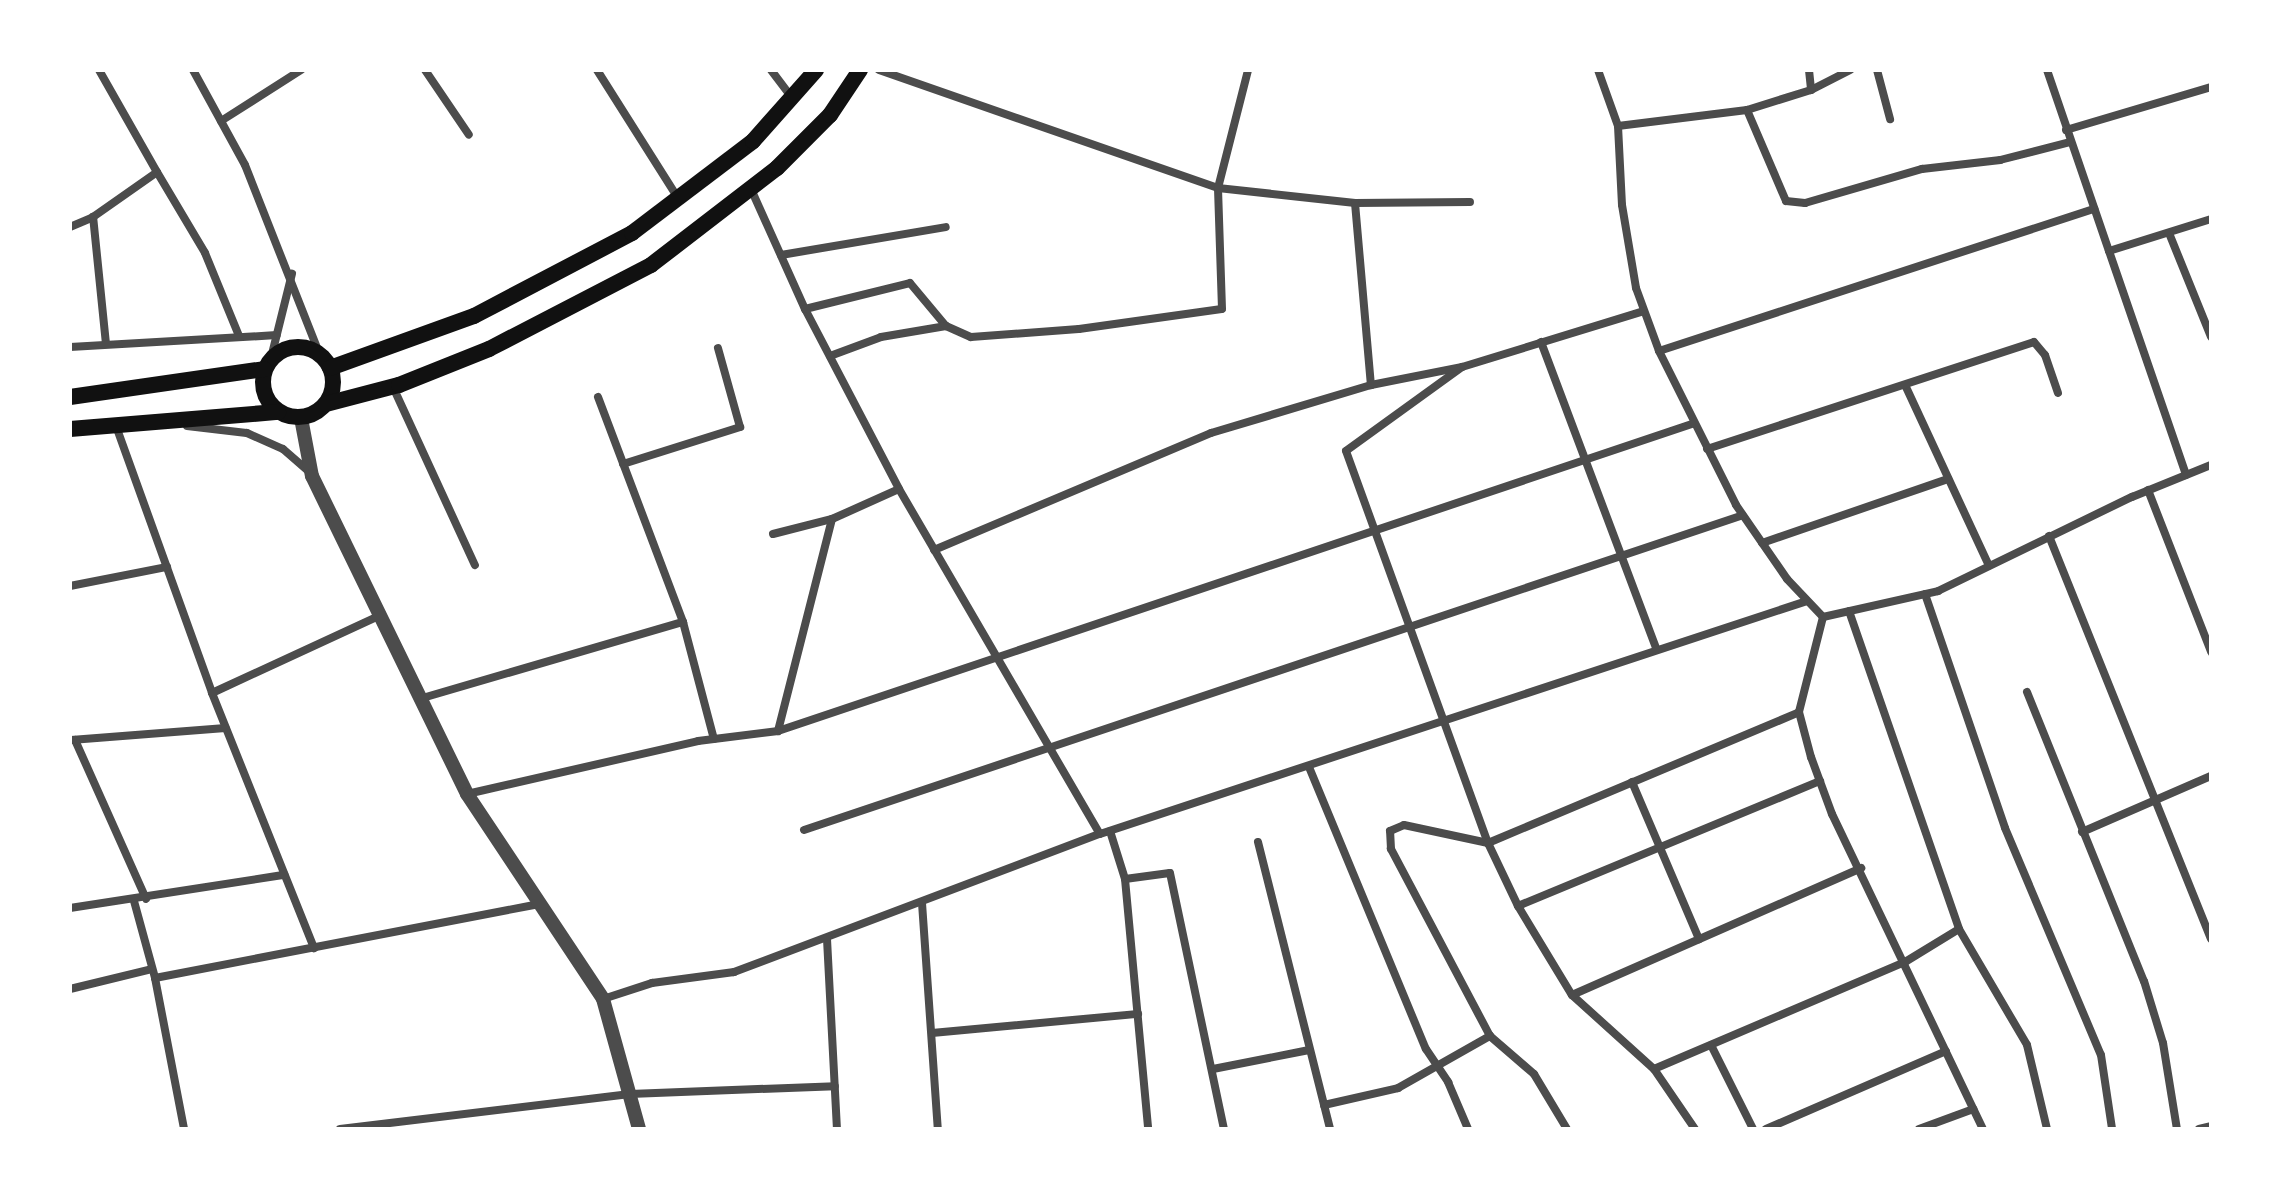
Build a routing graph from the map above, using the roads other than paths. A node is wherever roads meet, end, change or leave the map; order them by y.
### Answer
1 (99, 70) edge
2 (193, 70) edge
3 (301, 70) edge
4 (425, 70) edge
5 (597, 70) edge
6 (771, 70) edge
7 (816, 70) edge
8 (860, 70) edge
9 (879, 70) edge
10 (1248, 70) edge
11 (1598, 70) edge
12 (1809, 70) edge
13 (1850, 70) edge
14 (1877, 70) edge
15 (2047, 70) edge
16 (2211, 87) edge
17 (1811, 90) junction
18 (794, 100) junction
19 (1747, 110) junction
20 (1890, 119) dead end
21 (221, 121) junction
22 (1618, 126) junction
23 (2066, 130) junction
24 (469, 135) dead end
25 (2070, 142) junction
26 (157, 172) junction
27 (1218, 188) junction
28 (751, 189) junction
29 (679, 200) junction
30 (1470, 202) dead end
31 (1355, 203) junction
32 (2094, 209) junction
33 (93, 217) junction
34 (2211, 219) edge
35 (70, 227) edge
36 (946, 227) dead end
37 (2169, 233) junction
38 (2109, 251) junction
39 (781, 255) junction
40 (292, 273) junction
41 (805, 309) junction
42 (1644, 311) junction
43 (946, 326) junction
44 (277, 335) junction
45 (239, 336) junction
46 (2211, 337) edge
47 (1541, 342) junction
48 (106, 344) junction
49 (70, 347) edge
50 (718, 348) dead end
51 (1659, 351) junction
52 (830, 356) junction
53 (325, 361) junction
54 (268, 364) junction
55 (1462, 367) junction
56 (1371, 385) junction
57 (393, 387) junction
58 (1906, 387) junction
59 (2058, 393) dead end
60 (70, 397) edge
61 (598, 397) dead end
62 (326, 404) junction
63 (278, 412) junction
64 (301, 418) junction
65 (163, 423) junction
66 (1692, 424) junction
67 (116, 426) junction
68 (70, 429) edge
69 (1707, 449) junction
70 (1586, 460) junction
71 (623, 464) junction
72 (2211, 465) edge
73 (2186, 475) junction
74 (312, 476) junction
75 (1948, 479) junction
76 (899, 489) junction
77 (2148, 490) junction
78 (1743, 515) junction
79 (832, 519) junction
80 (1376, 531) junction
81 (773, 534) dead end
82 (2049, 536) junction
83 (1762, 543) junction
84 (934, 550) junction
85 (1618, 556) junction
86 (475, 565) dead end
87 (1989, 566) junction
88 (167, 567) junction
89 (70, 586) edge
90 (1925, 594) junction
91 (1807, 601) junction
92 (1849, 611) junction
93 (379, 616) junction
94 (1823, 617) junction
95 (683, 622) junction
96 (1410, 626) junction
97 (1657, 650) junction
98 (2211, 652) edge
99 (999, 655) junction
100 (2027, 692) dead end
101 (212, 693) junction
102 (419, 700) junction
103 (1799, 712) junction
104 (1445, 721) junction
105 (226, 728) junction
106 (778, 731) junction
107 (714, 739) junction
108 (72, 740) edge
109 (1049, 745) junction
110 (1309, 767) junction
111 (2211, 776) edge
112 (1820, 781) junction
113 (1632, 782) junction
114 (467, 794) junction
115 (2154, 797) junction
116 (804, 830) dead end
117 (1110, 831) junction
118 (2082, 832) junction
119 (1100, 834) junction
120 (1258, 842) dead end
121 (1488, 843) junction
122 (1657, 849) junction
123 (1861, 868) junction
124 (284, 875) junction
125 (1125, 879) junction
126 (146, 899) junction
127 (134, 901) junction
128 (922, 903) junction
129 (538, 904) junction
130 (1518, 906) junction
131 (70, 908) edge
132 (1959, 929) junction
133 (827, 939) junction
134 (1699, 939) junction
135 (2211, 939) edge
136 (314, 948) junction
137 (1905, 962) junction
138 (154, 974) junction
139 (70, 989) edge
140 (1572, 995) junction
141 (603, 999) junction
142 (1138, 1014) junction
143 (932, 1033) junction
144 (1490, 1036) junction
145 (1711, 1045) junction
146 (1309, 1050) junction
147 (1946, 1051) junction
148 (1439, 1067) junction
149 (1213, 1069) junction
150 (1654, 1069) junction
151 (835, 1086) junction
152 (630, 1094) junction
153 (1324, 1105) junction
154 (1973, 1109) junction
155 (1793, 1117) junction
156 (2211, 1126) edge
157 (184, 1129) edge
158 (340, 1129) edge
159 (639, 1129) edge
160 (837, 1129) edge
161 (938, 1129) edge
162 (1148, 1129) edge
163 (1224, 1129) edge
164 (1330, 1129) edge
165 (1468, 1129) edge
166 (1567, 1129) edge
167 (1695, 1129) edge
168 (1753, 1129) edge
169 (1766, 1129) edge
170 (1799, 1129) edge
171 (1919, 1129) edge
172 (1983, 1129) edge
173 (2047, 1129) edge
174 (2112, 1129) edge
175 (2177, 1129) edge
176 (2199, 1129) edge

1 - 26 street
2 - 21 street
3 - 21 street
4 - 24 street
5 - 29 street
6 - 18 street
7 - 18 main road
8 - 28 main road
9 - 27 street
10 - 27 street
11 - 22 street
12 - 17 street
13 - 17 street
14 - 20 street
15 - 23 street
16 - 23 street
17 - 19 street
18 - 29 main road
19 - 22 street
19 - 25 street
21 - 40 street
22 - 42 street
23 - 25 street
25 - 32 street
26 - 33 street
26 - 45 street
27 - 31 street
27 - 43 street
28 - 39 street
28 - 57 main road
29 - 53 main road
30 - 31 street
31 - 56 street
32 - 38 street
32 - 51 street
33 - 35 street
33 - 48 street
34 - 37 street
36 - 39 street
37 - 38 street
37 - 46 street
38 - 73 street
39 - 41 street
40 - 44 street
40 - 53 street
41 - 43 street
41 - 52 street
42 - 47 street
42 - 51 street
43 - 52 street
44 - 45 street
44 - 54 street
45 - 48 street
47 - 55 street
47 - 70 street
48 - 49 street
50 - 71 street
51 - 66 street
52 - 76 street
53 - 54 main road
53 - 62 main road
54 - 60 main road
54 - 63 main road
55 - 56 street
55 - 80 street
56 - 84 street
57 - 62 main road
57 - 86 street
58 - 59 street
58 - 69 street
58 - 75 street
61 - 71 street
62 - 64 main road
63 - 64 main road
63 - 65 main road
64 - 74 street
65 - 67 main road
65 - 74 street
66 - 69 street
66 - 70 street
67 - 68 main road
67 - 88 street
69 - 78 street
70 - 80 street
70 - 85 street
71 - 95 street
72 - 73 street
73 - 77 street
74 - 93 street
75 - 83 street
75 - 87 street
76 - 79 street
76 - 84 street
77 - 82 street
77 - 98 street
78 - 83 street
78 - 85 street
79 - 81 street
79 - 106 street
80 - 96 street
80 - 99 street
82 - 87 street
82 - 115 street
83 - 91 street
84 - 99 street
85 - 96 street
85 - 97 street
87 - 90 street
88 - 89 street
88 - 101 street
90 - 92 street
90 - 174 street
91 - 94 street
91 - 97 street
92 - 94 street
92 - 132 street
93 - 101 street
93 - 102 street
94 - 103 street
95 - 102 street
95 - 107 street
96 - 104 street
96 - 109 street
97 - 104 street
99 - 106 street
99 - 109 street
100 - 118 street
101 - 105 street
102 - 114 street
103 - 112 street
103 - 113 street
104 - 110 street
104 - 121 street
105 - 108 street
105 - 124 street
106 - 107 street
107 - 114 street
108 - 126 street
109 - 116 street
109 - 119 street
110 - 117 street
110 - 148 street
111 - 115 street
112 - 122 street
112 - 123 street
113 - 121 street
113 - 122 street
114 - 129 street
115 - 118 street
115 - 135 street
117 - 119 street
117 - 125 street
118 - 175 street
119 - 128 street
120 - 146 street
121 - 130 street
121 - 144 street
122 - 130 street
122 - 134 street
123 - 134 street
123 - 137 street
124 - 126 street
124 - 136 street
125 - 142 street
125 - 149 street
126 - 127 street
127 - 131 street
127 - 138 street
128 - 133 street
128 - 143 street
129 - 136 street
129 - 141 street
130 - 140 street
132 - 137 street
132 - 173 street
133 - 141 street
133 - 151 street
134 - 140 street
136 - 138 street
137 - 145 street
137 - 147 street
138 - 139 street
138 - 157 street
140 - 150 street
141 - 152 street
142 - 143 street
142 - 162 street
143 - 161 street
144 - 148 street
144 - 166 street
145 - 150 street
145 - 168 street
146 - 149 street
146 - 153 street
147 - 154 street
147 - 155 street
148 - 153 street
148 - 165 street
149 - 163 street
150 - 167 street
151 - 152 street
151 - 160 street
152 - 158 street
152 - 159 street
153 - 164 street
154 - 171 street
154 - 172 street
155 - 169 street
155 - 170 street
156 - 176 street

